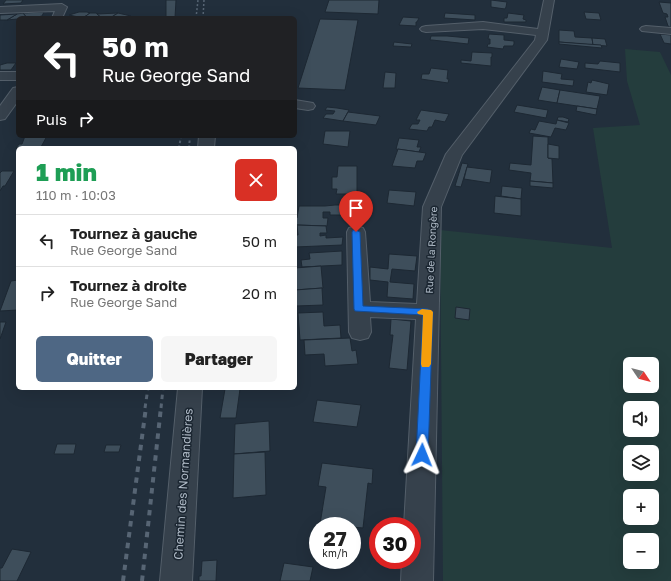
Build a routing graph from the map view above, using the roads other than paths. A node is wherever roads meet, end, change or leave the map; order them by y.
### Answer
1 (549, 0) edge
2 (0, 10) edge
3 (57, 16) edge
4 (426, 29) dead end
5 (646, 29) dead end
6 (671, 31) edge
7 (543, 33) junction
8 (0, 76) edge
9 (16, 76) edge
10 (16, 94) edge
11 (0, 116) edge
12 (356, 232) dead end
13 (359, 309) junction
14 (428, 312) junction
15 (360, 332) dead end
16 (190, 390) edge
17 (176, 581) edge
18 (417, 581) edge

1 - 7 street, Rue de la Rongère
2 - 3 street
4 - 7 street
5 - 6 street
7 - 14 street, Rue de la Rongère
8 - 9 street
10 - 11 street
12 - 13 street
13 - 14 street
13 - 15 street
14 - 18 street, Rue de la Rongère
16 - 17 street, Chemin des Normandières

